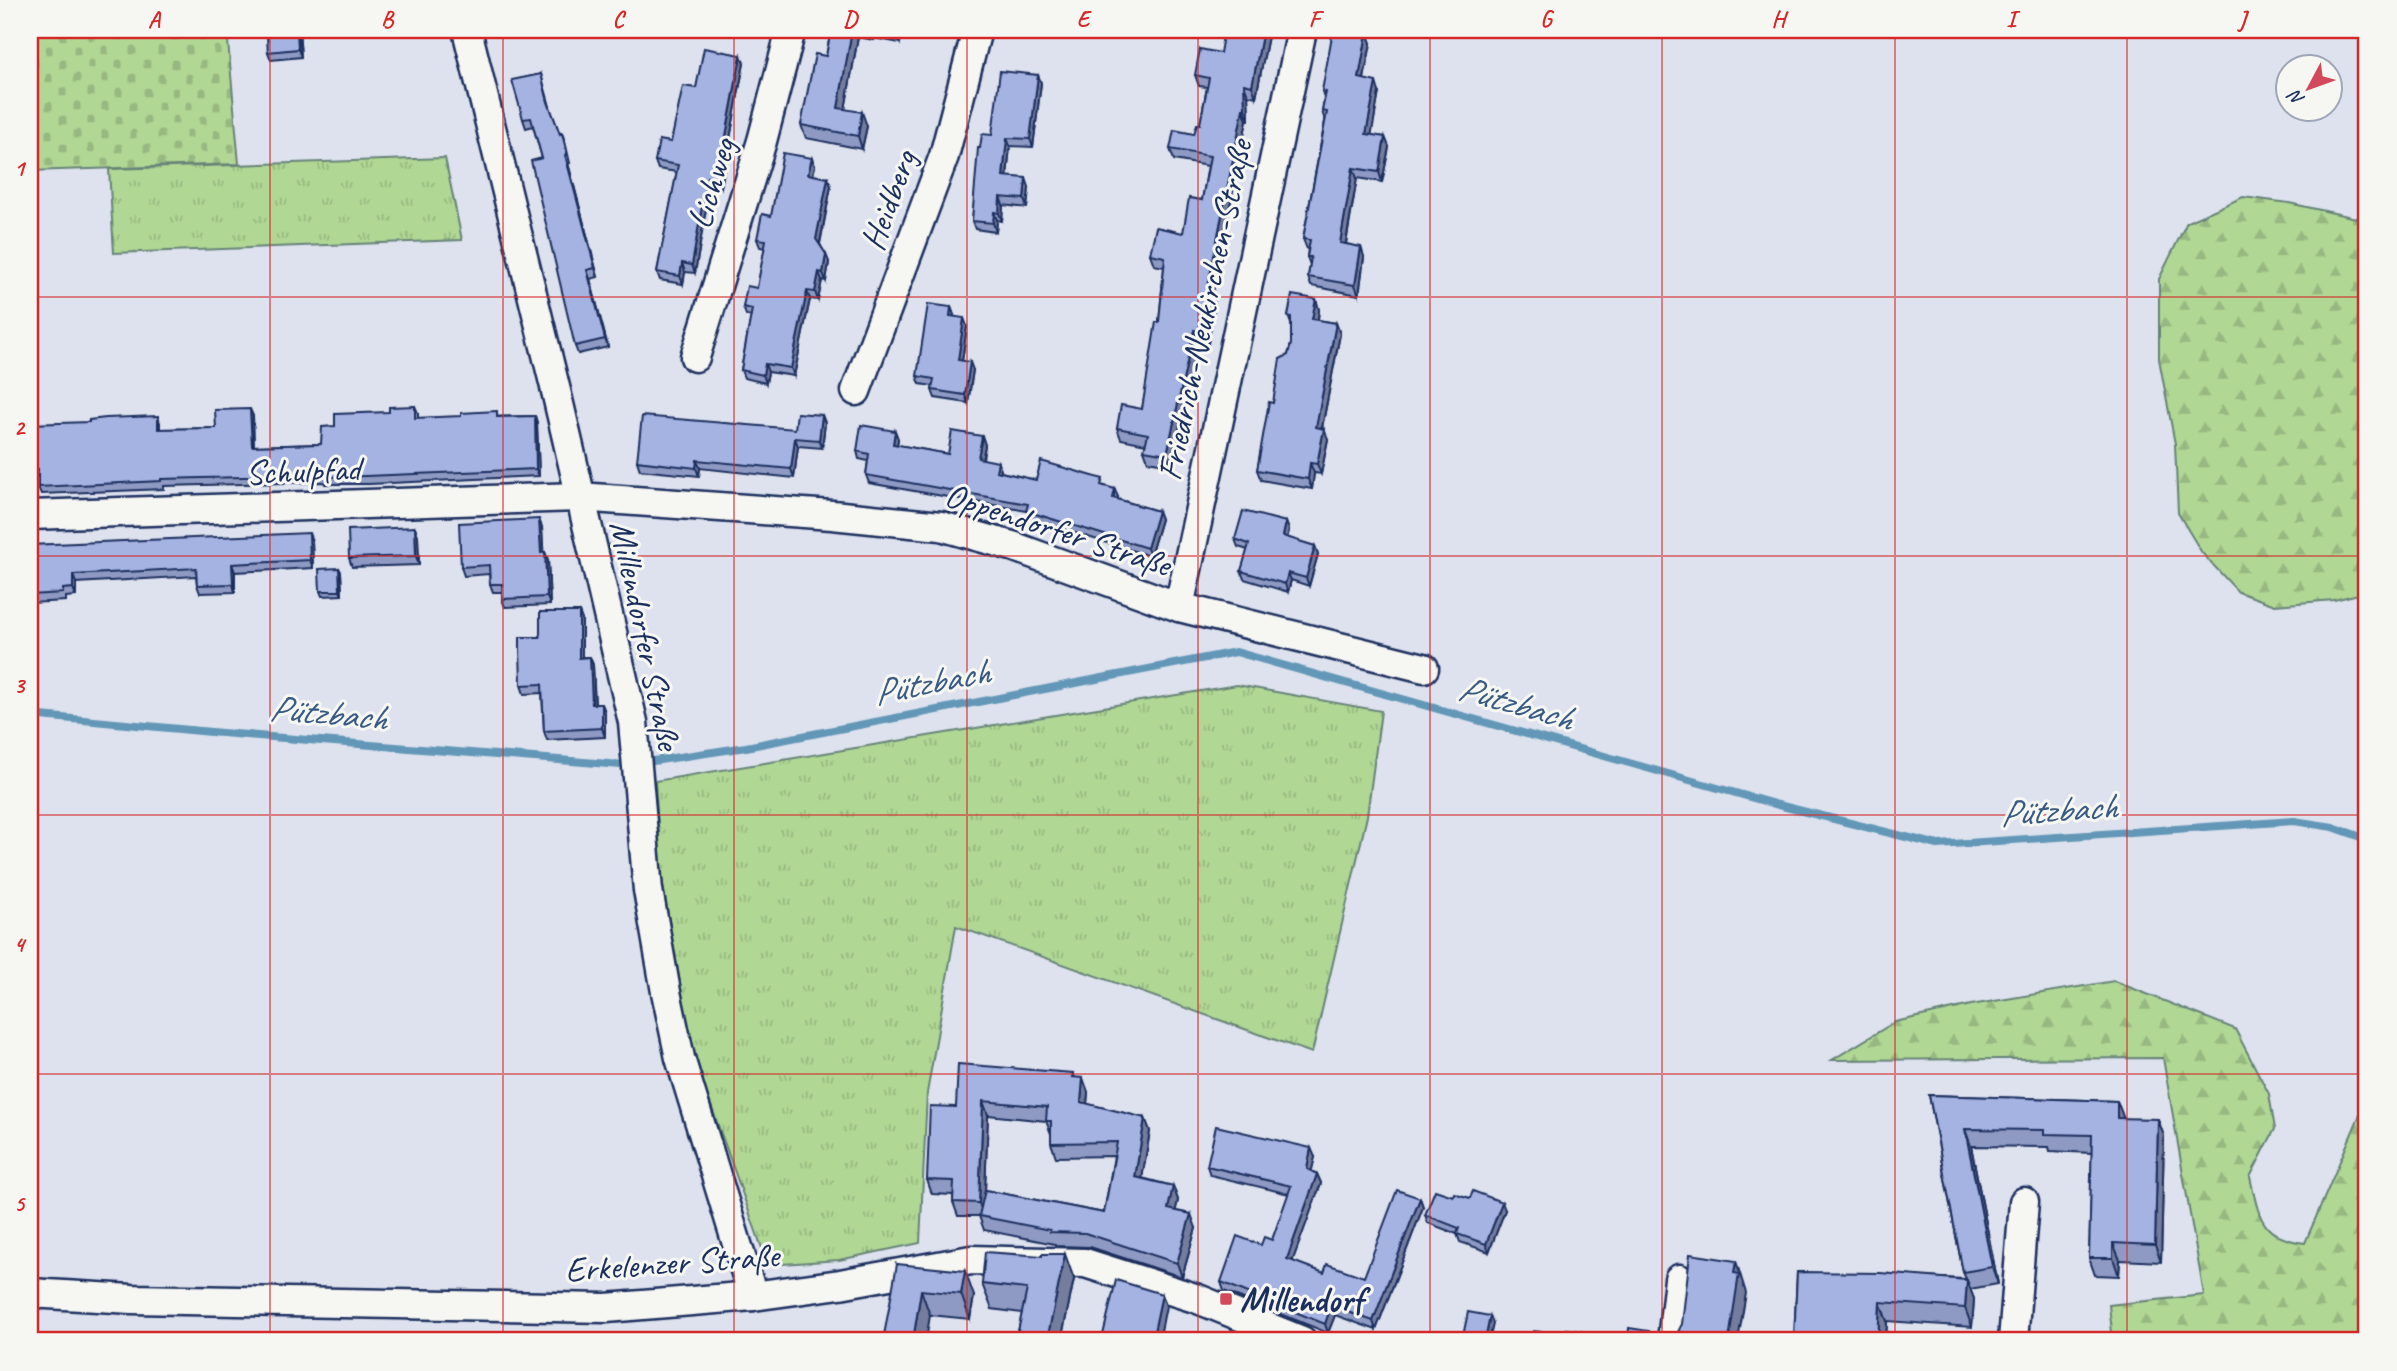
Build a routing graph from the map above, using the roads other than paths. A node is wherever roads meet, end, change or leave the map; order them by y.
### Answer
1 (467, 30) edge
2 (791, 30) edge
3 (977, 30) edge
4 (1302, 30) edge
5 (695, 357) dead end
6 (856, 391) dead end
7 (579, 497) junction
8 (30, 515) edge
9 (1179, 607) junction
10 (1424, 668) dead end
11 (2024, 1202) dead end
12 (1679, 1279) dead end
13 (30, 1293) edge
14 (752, 1296) junction
15 (1302, 1341) edge
16 (1672, 1341) edge
17 (2013, 1341) edge

1 - 7 street, Millendorfer Straße
2 - 5 street, Lichweg
3 - 6 street, Heidberg
4 - 9 street, Friedrich-Neukirchen-Straße
7 - 8 street, Schulpfad
7 - 9 street, Oppendorfer Straße
7 - 14 street, Millendorfer Straße
9 - 10 street, Oppendorfer Straße
11 - 17 street
12 - 16 street
13 - 14 street, Erkelenzer Straße
14 - 15 street, Erkelenzer Straße

